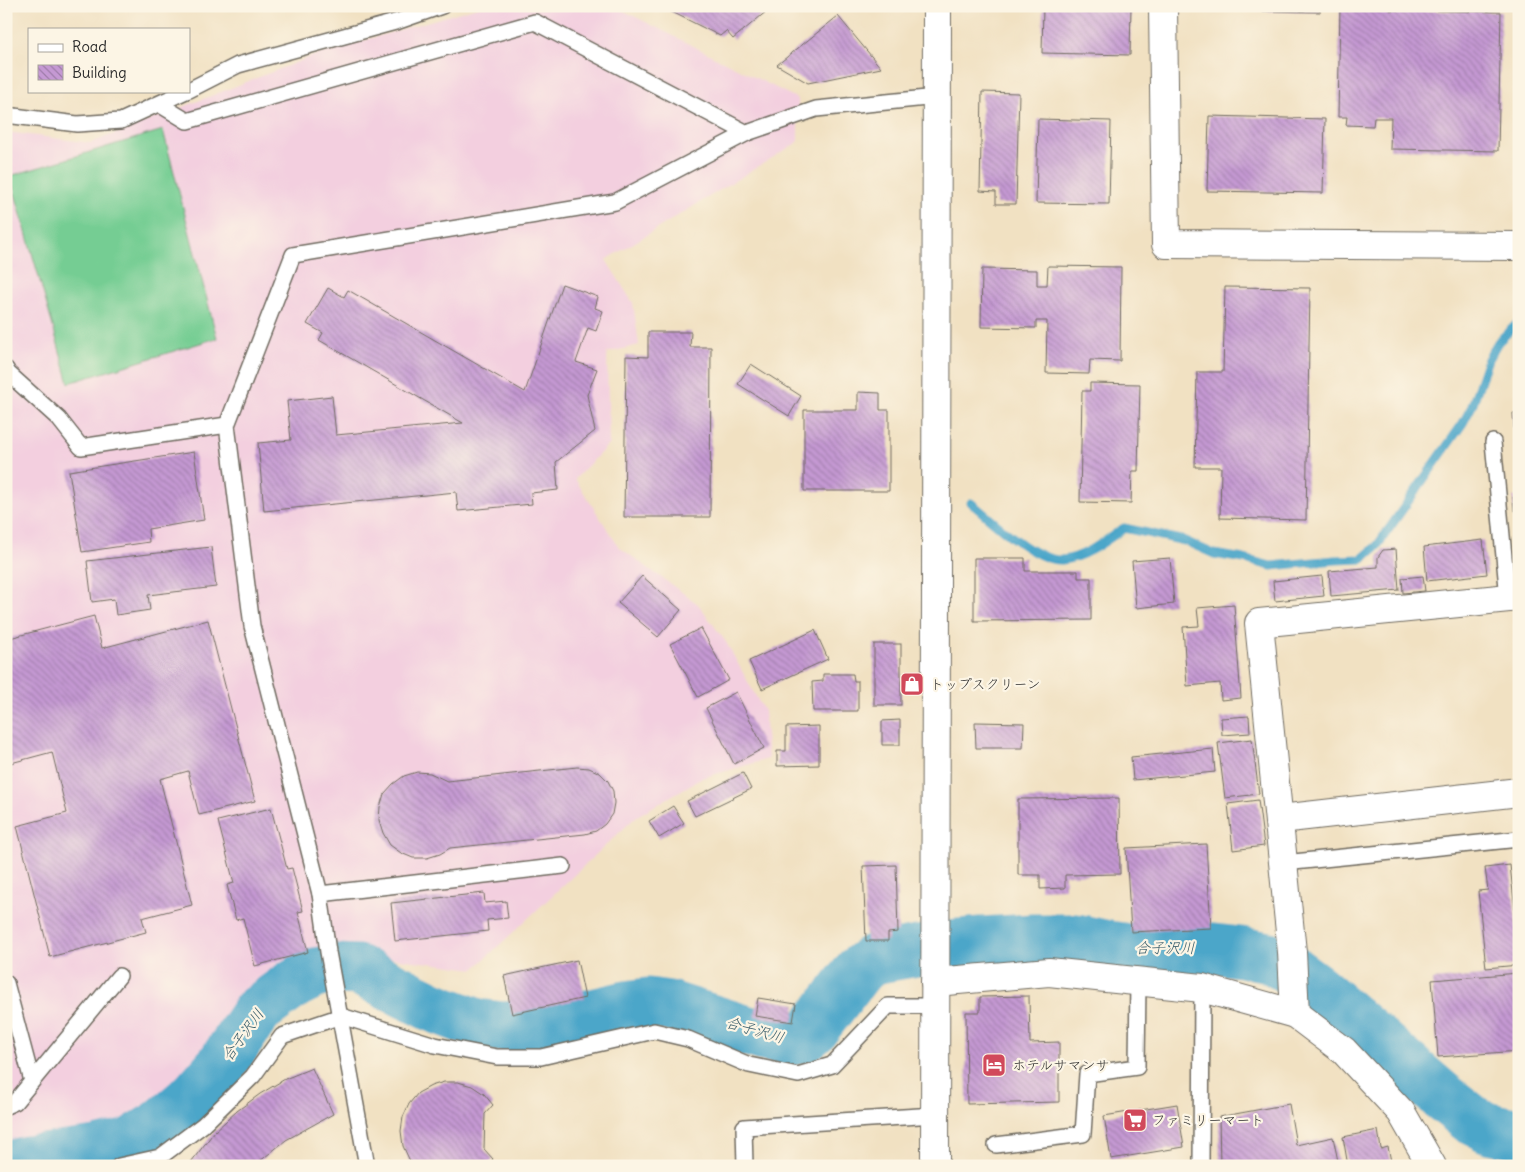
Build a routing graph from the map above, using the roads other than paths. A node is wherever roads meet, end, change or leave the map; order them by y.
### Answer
1 (442, 6) edge
2 (937, 6) edge
3 (1163, 6) edge
4 (190, 89) edge
5 (185, 92) edge
6 (937, 97) junction
7 (159, 104) junction
8 (6, 115) edge
9 (747, 133) junction
10 (1519, 246) edge
11 (6, 369) edge
12 (227, 425) junction
13 (1493, 442) dead end
14 (1513, 597) edge
15 (1519, 792) edge
16 (1280, 819) junction
17 (1519, 839) edge
18 (1284, 863) junction
19 (563, 866) dead end
20 (320, 894) junction
21 (119, 976) dead end
22 (1138, 981) junction
23 (6, 983) edge
24 (935, 986) junction
25 (1202, 988) junction
26 (1295, 1002) junction
27 (341, 1016) junction
28 (32, 1081) junction
29 (6, 1106) edge
30 (935, 1115) junction
31 (996, 1145) dead end
32 (119, 1166) edge
33 (367, 1166) edge
34 (745, 1166) edge
35 (935, 1166) edge
36 (1201, 1166) edge
37 (1432, 1166) edge

1 - 4 lane
2 - 6 street
3 - 10 street
5 - 7 lane
6 - 9 lane
6 - 24 street
7 - 8 lane
7 - 9 lane
9 - 12 lane
11 - 12 lane
12 - 20 lane
13 - 14 lane
14 - 16 street
15 - 16 street
16 - 18 street
17 - 18 lane
18 - 26 street
19 - 20 lane
20 - 27 lane
21 - 28 lane
22 - 24 street
22 - 25 street
22 - 31 lane
23 - 28 lane
24 - 27 lane
24 - 30 street
25 - 26 street
25 - 36 lane
26 - 37 street
27 - 32 lane
27 - 33 lane
28 - 29 lane
30 - 34 lane
30 - 35 street

